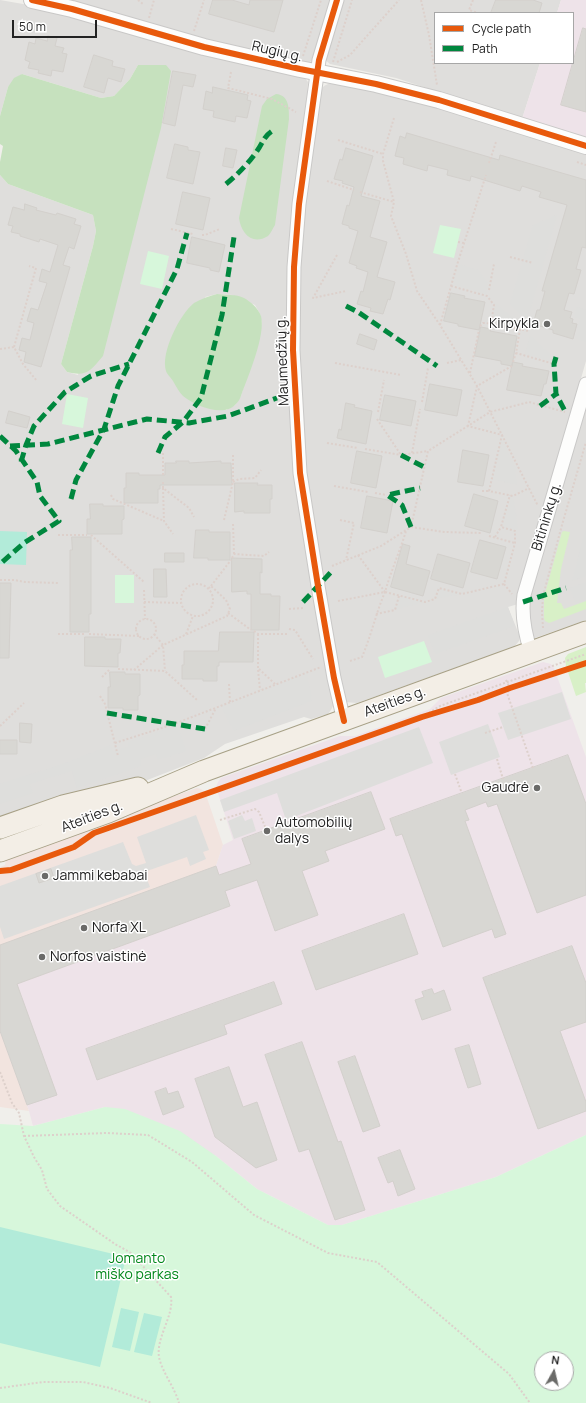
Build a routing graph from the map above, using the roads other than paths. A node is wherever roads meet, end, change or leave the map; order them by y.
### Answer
1 (32, 0) edge
2 (337, 0) edge
3 (317, 72) junction
4 (586, 146) edge
5 (586, 384) edge
6 (586, 632) edge
7 (530, 652) junction
8 (344, 721) junction
9 (204, 772) junction
10 (64, 806) junction
11 (67, 827) junction
12 (0, 828) edge
13 (0, 851) edge

1 - 3 street, Rugių g.
2 - 3 street, Maumedžių g.
3 - 4 street, Rugių g.
3 - 8 street, Maumedžių g.
5 - 7 street, Bitininkų g.
6 - 7 main road, Ateities g.
7 - 8 main road, Ateities g.
8 - 9 main road, Ateities g.
9 - 10 main road, Ateities g.
9 - 11 main road, Ateities g.
10 - 11 main road
10 - 12 main road, Ateities g.
11 - 13 main road, Ateities g.

